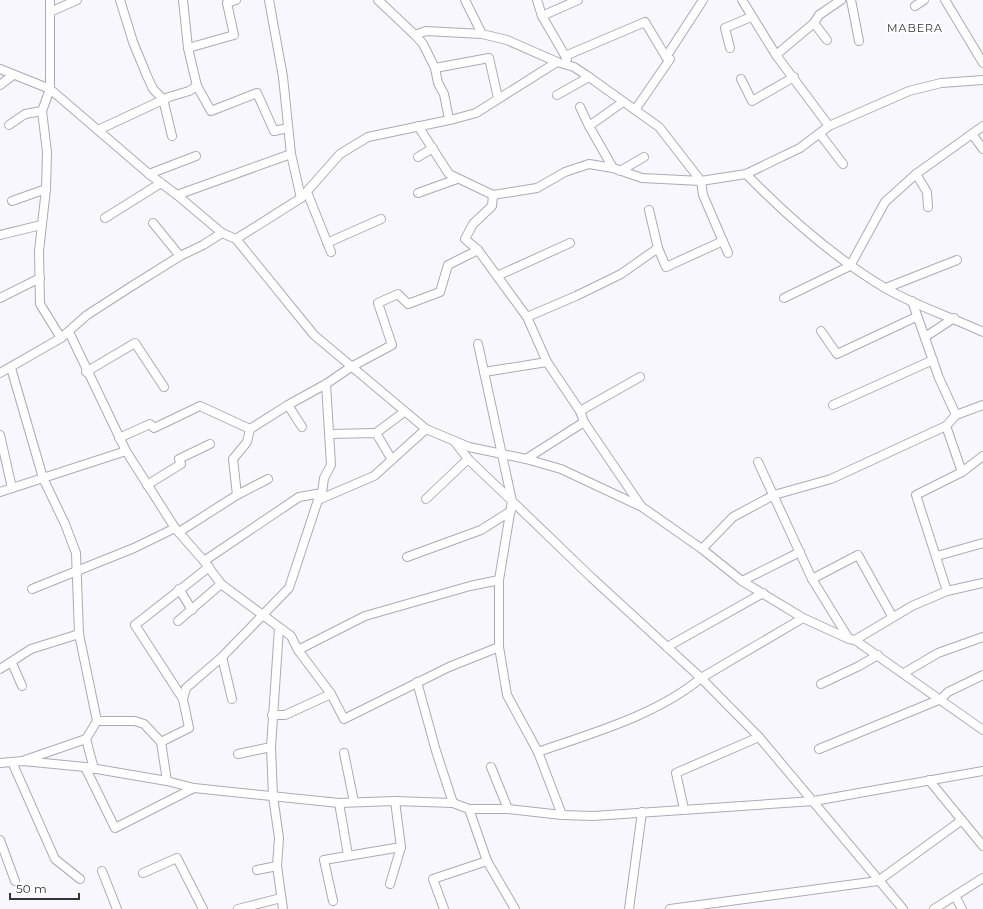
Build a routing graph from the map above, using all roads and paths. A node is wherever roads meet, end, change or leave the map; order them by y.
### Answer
1 (50, 0) edge
2 (77, 0) edge
3 (120, 0) edge
4 (183, 0) edge
5 (236, 0) edge
6 (269, 0) edge
7 (378, 0) edge
8 (465, 0) edge
9 (537, 0) edge
10 (578, 0) edge
11 (703, 0) edge
12 (742, 0) edge
13 (841, 0) edge
14 (851, 0) edge
15 (924, 0) edge
16 (945, 0) edge
17 (832, 3) edge
18 (915, 6) dead end
19 (50, 12) junction
20 (542, 16) junction
21 (751, 17) junction
22 (814, 23) junction
23 (482, 34) junction
24 (416, 35) junction
25 (827, 40) dead end
26 (859, 41) dead end
27 (188, 48) junction
28 (730, 48) dead end
29 (565, 56) junction
30 (776, 56) junction
31 (666, 57) junction
32 (557, 62) junction
33 (983, 63) edge
34 (574, 67) junction
35 (435, 68) junction
36 (0, 69) edge
37 (13, 74) junction
38 (589, 77) junction
39 (794, 77) junction
40 (741, 79) dead end
41 (983, 80) edge
42 (0, 85) edge
43 (197, 86) junction
44 (50, 88) junction
45 (557, 95) dead end
46 (498, 98) junction
47 (163, 99) junction
48 (622, 102) junction
49 (580, 107) dead end
50 (635, 110) junction
51 (42, 111) junction
52 (449, 119) junction
53 (9, 125) dead end
54 (418, 126) junction
55 (589, 126) junction
56 (830, 126) junction
57 (983, 126) edge
58 (288, 128) junction
59 (98, 130) junction
60 (820, 134) junction
61 (972, 134) junction
62 (172, 136) dead end
63 (432, 148) junction
64 (983, 149) edge
65 (291, 154) junction
66 (196, 156) dead end
67 (418, 157) dead end
68 (644, 157) dead end
69 (843, 164) dead end
70 (616, 169) junction
71 (149, 174) junction
72 (746, 174) junction
73 (916, 174) junction
74 (457, 179) junction
75 (701, 181) junction
76 (161, 183) junction
77 (46, 190) junction
78 (418, 193) dead end
79 (177, 195) junction
80 (304, 195) junction
81 (493, 195) junction
82 (12, 201) dead end
83 (928, 207) dead end
84 (649, 210) dead end
85 (105, 218) dead end
86 (382, 219) dead end
87 (153, 223) dead end
88 (41, 226) junction
89 (222, 233) junction
90 (0, 235) edge
91 (236, 239) junction
92 (723, 240) junction
93 (327, 243) junction
94 (570, 243) dead end
95 (658, 248) junction
96 (478, 250) junction
97 (331, 252) dead end
98 (728, 253) dead end
99 (180, 256) junction
100 (957, 260) dead end
101 (850, 266) junction
102 (496, 276) junction
103 (40, 278) junction
104 (886, 288) junction
105 (0, 298) edge
106 (784, 298) dead end
107 (912, 301) junction
108 (527, 317) junction
109 (916, 317) junction
110 (954, 318) junction
111 (821, 331) dead end
112 (69, 332) junction
113 (983, 332) edge
114 (925, 337) junction
115 (61, 338) junction
116 (478, 344) dead end
117 (933, 360) junction
118 (547, 362) junction
119 (351, 367) junction
120 (11, 368) junction
121 (86, 372) junction
122 (484, 372) junction
123 (0, 373) edge
124 (640, 377) dead end
125 (326, 384) junction
126 (164, 387) dead end
127 (288, 405) junction
128 (833, 405) dead end
129 (983, 405) edge
130 (580, 411) junction
131 (404, 412) junction
132 (956, 415) junction
133 (584, 422) junction
134 (946, 426) junction
135 (302, 427) dead end
136 (250, 429) junction
137 (426, 429) junction
138 (376, 433) junction
139 (330, 434) junction
140 (0, 436) edge
141 (119, 438) junction
142 (453, 439) junction
143 (210, 444) dead end
144 (126, 450) junction
145 (503, 455) junction
146 (983, 456) edge
147 (468, 459) junction
148 (526, 459) junction
149 (392, 460) junction
150 (758, 462) dead end
151 (962, 472) junction
152 (43, 478) junction
153 (268, 479) dead end
154 (147, 486) junction
155 (12, 488) junction
156 (0, 492) edge
157 (322, 493) junction
158 (774, 494) junction
159 (237, 495) junction
160 (426, 499) dead end
161 (318, 500) junction
162 (512, 501) junction
163 (642, 507) junction
164 (511, 511) junction
165 (177, 530) junction
166 (983, 542) edge
167 (702, 548) junction
168 (800, 552) junction
169 (938, 556) junction
170 (407, 557) dead end
171 (206, 564) junction
172 (76, 572) junction
173 (812, 579) junction
174 (498, 580) junction
175 (742, 581) junction
176 (983, 583) edge
177 (221, 584) junction
178 (32, 589) dead end
179 (179, 589) junction
180 (947, 591) junction
181 (763, 593) junction
182 (192, 610) junction
183 (265, 615) junction
184 (892, 616) junction
185 (803, 618) junction
186 (178, 621) dead end
187 (279, 628) junction
188 (79, 634) junction
189 (983, 637) edge
190 (852, 639) junction
191 (499, 647) junction
192 (667, 647) junction
193 (298, 650) junction
194 (878, 655) junction
195 (222, 657) junction
196 (12, 663) junction
197 (0, 669) edge
198 (904, 673) junction
199 (983, 675) edge
200 (701, 678) junction
201 (417, 682) junction
202 (821, 684) dead end
203 (22, 686) dead end
204 (331, 694) junction
205 (183, 699) junction
206 (232, 699) dead end
207 (940, 699) junction
208 (272, 715) junction
209 (96, 721) junction
210 (983, 730) edge
211 (759, 737) junction
212 (86, 739) junction
213 (161, 742) junction
214 (271, 747) junction
215 (819, 749) dead end
216 (538, 752) junction
217 (344, 753) dead end
218 (238, 754) dead end
219 (23, 761) junction
220 (12, 762) junction
221 (0, 763) edge
222 (85, 767) junction
223 (491, 767) dead end
224 (94, 769) junction
225 (983, 771) edge
226 (928, 780) junction
227 (167, 781) junction
228 (194, 788) junction
229 (273, 796) junction
230 (395, 801) junction
231 (814, 801) junction
232 (339, 802) junction
233 (354, 802) junction
234 (453, 804) junction
235 (469, 809) junction
236 (508, 809) junction
237 (684, 809) junction
238 (642, 812) junction
239 (562, 815) junction
240 (962, 820) junction
241 (0, 840) edge
242 (983, 846) edge
243 (401, 848) junction
244 (348, 855) junction
245 (487, 860) junction
246 (277, 866) junction
247 (257, 870) dead end
248 (102, 871) dead end
249 (143, 873) dead end
250 (983, 878) edge
251 (80, 879) dead end
252 (15, 881) dead end
253 (878, 881) junction
254 (390, 884) dead end
255 (955, 896) junction
256 (281, 898) junction
257 (334, 901) dead end
258 (117, 909) edge
259 (203, 909) edge
260 (238, 909) edge
261 (283, 909) edge
262 (444, 909) edge
263 (515, 909) edge
264 (629, 909) edge
265 (670, 909) edge
266 (903, 909) edge
267 (934, 909) edge
268 (962, 909) edge

1 - 19 street
2 - 19 street
3 - 47 street
4 - 27 street
5 - 27 street
6 - 58 street
7 - 24 street
8 - 23 street
9 - 20 street
10 - 20 street
11 - 31 street
12 - 21 street
13 - 17 street
14 - 26 street
15 - 18 street
16 - 33 street
17 - 22 street
19 - 44 street
20 - 29 street
21 - 28 street
21 - 30 street
22 - 25 street
22 - 30 street
23 - 24 street
23 - 32 street
24 - 35 street
27 - 43 street
29 - 31 street
29 - 34 street
30 - 39 street
31 - 50 street
32 - 34 street
32 - 46 street
34 - 38 street
35 - 46 street
35 - 52 street
36 - 37 street
37 - 42 street
37 - 44 street
38 - 45 street
38 - 48 street
39 - 40 street
39 - 56 street
41 - 56 street
43 - 47 street
43 - 58 street
44 - 51 street
44 - 59 street
46 - 52 street
47 - 59 street
47 - 62 street
48 - 50 street
48 - 55 street
49 - 55 street
50 - 75 street
51 - 53 street
51 - 77 street
52 - 54 street
54 - 63 street
54 - 80 street
55 - 70 street
56 - 60 street
57 - 61 street
58 - 65 street
59 - 71 street
60 - 69 street
60 - 72 street
61 - 64 street
61 - 73 street
63 - 67 street
63 - 74 street
65 - 79 street
65 - 80 street
66 - 71 street
68 - 70 street
70 - 75 street
70 - 81 street
71 - 76 street
72 - 75 street
72 - 101 street
73 - 83 street
73 - 101 street
74 - 78 street
74 - 81 street
75 - 92 street
76 - 79 street
76 - 85 street
77 - 82 street
77 - 88 street
79 - 89 street
80 - 91 street
80 - 93 street
81 - 96 street
84 - 95 street
86 - 93 street
87 - 99 street
88 - 90 street
88 - 103 street
89 - 91 street
89 - 99 street
91 - 119 street
92 - 95 street
92 - 98 street
93 - 97 street
94 - 102 street
95 - 108 street
96 - 102 street
96 - 119 street
99 - 112 street
100 - 104 street
101 - 104 street
101 - 106 street
102 - 108 street
103 - 105 street
103 - 115 street
104 - 107 street
107 - 109 street
107 - 110 street
108 - 118 street
109 - 111 street
109 - 114 street
110 - 113 street
110 - 114 street
112 - 115 street
112 - 121 street
114 - 117 street
115 - 120 street
116 - 122 street
117 - 128 street
117 - 132 street
118 - 122 street
118 - 130 street
119 - 125 street
119 - 131 street
120 - 123 street
120 - 152 street
121 - 126 street
121 - 141 street
122 - 145 street
124 - 130 street
125 - 127 street
125 - 139 street
127 - 135 street
127 - 136 street
129 - 132 street
130 - 133 street
131 - 137 street
131 - 138 street
132 - 134 street
133 - 148 street
133 - 163 street
134 - 151 street
134 - 158 street
136 - 141 street
136 - 159 street
137 - 142 street
137 - 149 street
138 - 139 street
138 - 149 street
139 - 157 street
140 - 155 street
141 - 144 street
142 - 145 street
142 - 147 street
143 - 154 street
144 - 152 street
144 - 154 street
145 - 148 street
145 - 162 street
146 - 151 street
147 - 160 street
147 - 162 street
148 - 163 street
149 - 161 street
150 - 158 street
151 - 169 street
152 - 155 street
152 - 172 street
153 - 159 street
154 - 165 street
155 - 156 street
157 - 161 street
157 - 171 street
158 - 167 street
158 - 168 street
159 - 165 street
161 - 183 street
162 - 164 street
162 - 192 street
163 - 167 street
164 - 170 street
164 - 174 street
165 - 171 street
165 - 172 street
166 - 169 street
167 - 175 street
168 - 173 street
168 - 175 street
169 - 180 street
171 - 177 street
171 - 179 street
172 - 178 street
172 - 188 street
173 - 184 street
173 - 190 street
174 - 191 street
174 - 193 street
175 - 181 street
176 - 180 street
177 - 182 street
177 - 183 street
179 - 182 street
179 - 205 street
180 - 184 street
181 - 185 street
181 - 192 street
182 - 186 street
183 - 187 street
183 - 195 street
184 - 190 street
185 - 190 street
185 - 200 street
187 - 193 street
187 - 208 street
188 - 196 street
188 - 209 street
189 - 198 street
190 - 194 street
191 - 201 street
191 - 216 street
192 - 200 street
193 - 204 street
194 - 198 street
194 - 202 street
195 - 205 street
195 - 206 street
196 - 197 street
196 - 203 street
198 - 207 street
199 - 207 street
200 - 211 street
200 - 216 street
201 - 204 street
201 - 234 street
204 - 208 street
205 - 213 street
207 - 210 street
207 - 215 street
208 - 214 street
209 - 212 street
209 - 213 street
211 - 231 street
211 - 237 street
212 - 219 street
212 - 224 street
213 - 227 street
214 - 218 street
214 - 229 street
216 - 239 street
217 - 233 street
219 - 220 street
219 - 222 street
220 - 221 street
220 - 251 street
222 - 224 street
222 - 228 street
223 - 236 street
224 - 227 street
225 - 226 street
226 - 231 street
226 - 240 street
227 - 228 street
228 - 229 street
229 - 232 street
229 - 246 street
230 - 233 street
230 - 234 street
230 - 243 street
231 - 237 street
231 - 253 street
232 - 233 street
232 - 244 street
234 - 235 street
235 - 236 street
235 - 245 street
236 - 239 street
237 - 238 street
238 - 239 street
238 - 264 street
240 - 242 street
240 - 253 street
241 - 252 street
243 - 244 street
243 - 254 street
244 - 257 street
245 - 262 street
245 - 263 street
246 - 247 street
246 - 256 street
248 - 258 street
249 - 259 street
250 - 255 street
253 - 265 street
253 - 266 street
255 - 267 street
255 - 268 street
256 - 260 street
256 - 261 street

